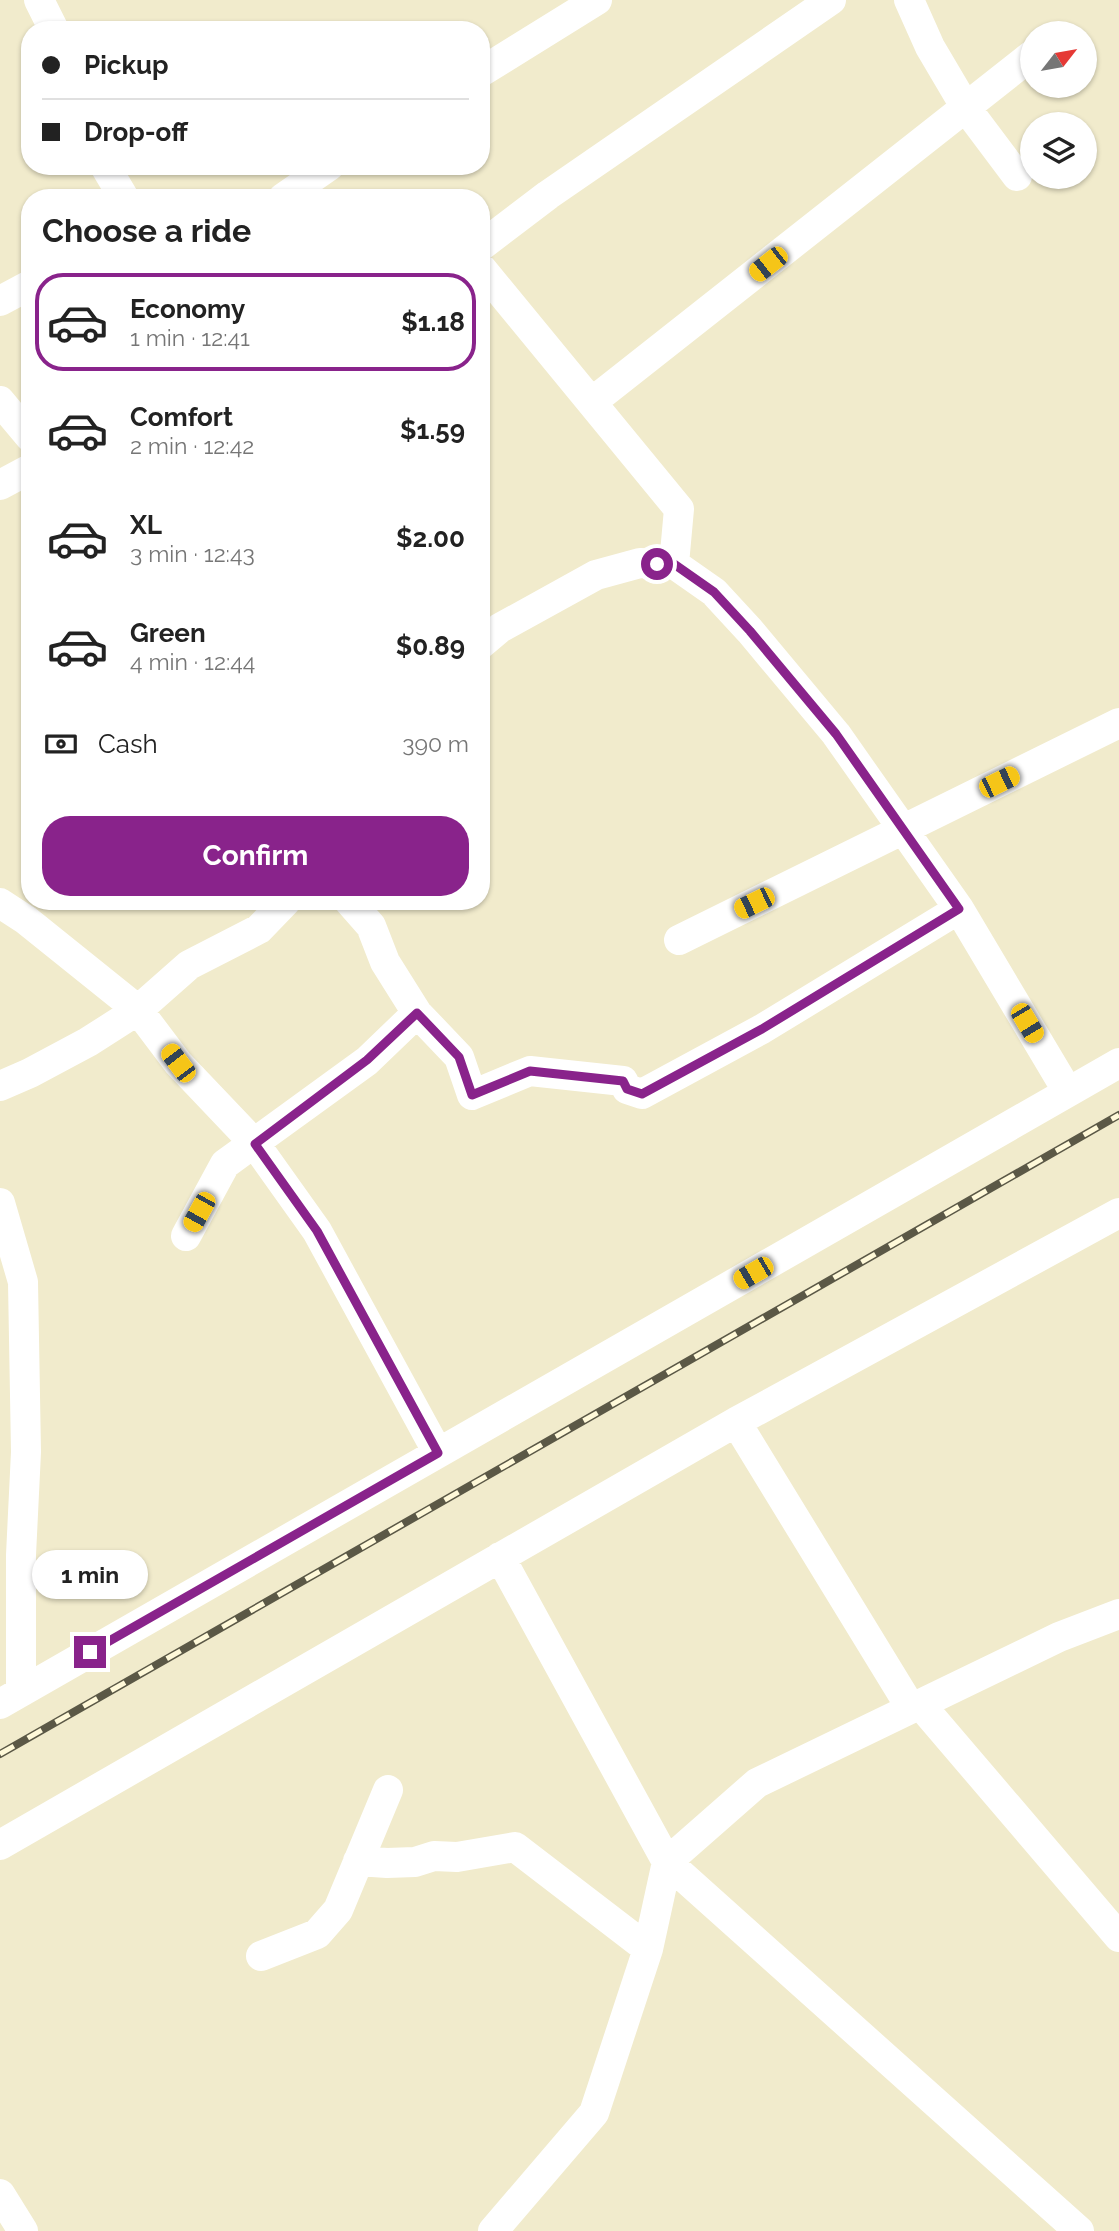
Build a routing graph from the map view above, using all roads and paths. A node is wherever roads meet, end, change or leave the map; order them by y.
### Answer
1 (39, 0) edge
2 (597, 0) edge
3 (831, 0) edge
4 (909, 0) edge
5 (50, 21) edge
6 (1020, 64) edge
7 (490, 66) edge
8 (965, 108) junction
9 (316, 175) edge
10 (1017, 176) dead end
11 (296, 189) edge
12 (490, 239) edge
13 (490, 279) edge
14 (21, 290) edge
15 (0, 301) edge
16 (0, 401) edge
17 (592, 402) junction
18 (21, 426) edge
19 (21, 474) edge
20 (0, 485) edge
21 (674, 564) junction
22 (490, 636) edge
23 (1119, 723) edge
24 (903, 829) junction
25 (0, 903) edge
26 (959, 909) junction
27 (277, 910) edge
28 (357, 910) edge
29 (679, 940) dead end
30 (138, 1010) junction
31 (417, 1013) junction
32 (1119, 1063) edge
33 (0, 1086) edge
34 (1068, 1092) junction
35 (255, 1144) junction
36 (0, 1203) edge
37 (1119, 1213) edge
38 (186, 1236) dead end
39 (736, 1422) junction
40 (438, 1453) junction
41 (500, 1557) junction
42 (1119, 1614) edge
43 (10, 1698) edge
44 (915, 1706) junction
45 (388, 1790) dead end
46 (0, 1844) edge
47 (358, 1861) junction
48 (667, 1862) junction
49 (1119, 1937) edge
50 (648, 1949) junction
51 (261, 1956) dead end
52 (0, 2194) edge
53 (23, 2231) edge
54 (493, 2231) edge
55 (1079, 2231) edge

1 - 5 street
2 - 7 street
3 - 12 street
4 - 8 street
6 - 8 street
8 - 10 street
8 - 17 street
9 - 11 street
13 - 17 street
14 - 15 street
16 - 18 street
17 - 21 street
19 - 20 street
21 - 22 street
21 - 24 street
23 - 24 street
24 - 26 street
24 - 29 street
25 - 30 street
26 - 31 street
26 - 34 street
27 - 30 street
28 - 31 street
30 - 33 street
30 - 35 street
31 - 35 street
32 - 34 street
34 - 40 street
35 - 38 street
35 - 40 street
36 - 43 street
37 - 39 street
39 - 41 street
39 - 44 street
40 - 43 street
41 - 46 street
41 - 48 street
42 - 44 street
44 - 48 street
44 - 49 street
45 - 47 street
47 - 50 street
47 - 51 street
48 - 50 street
48 - 55 street
50 - 54 street
52 - 53 street

